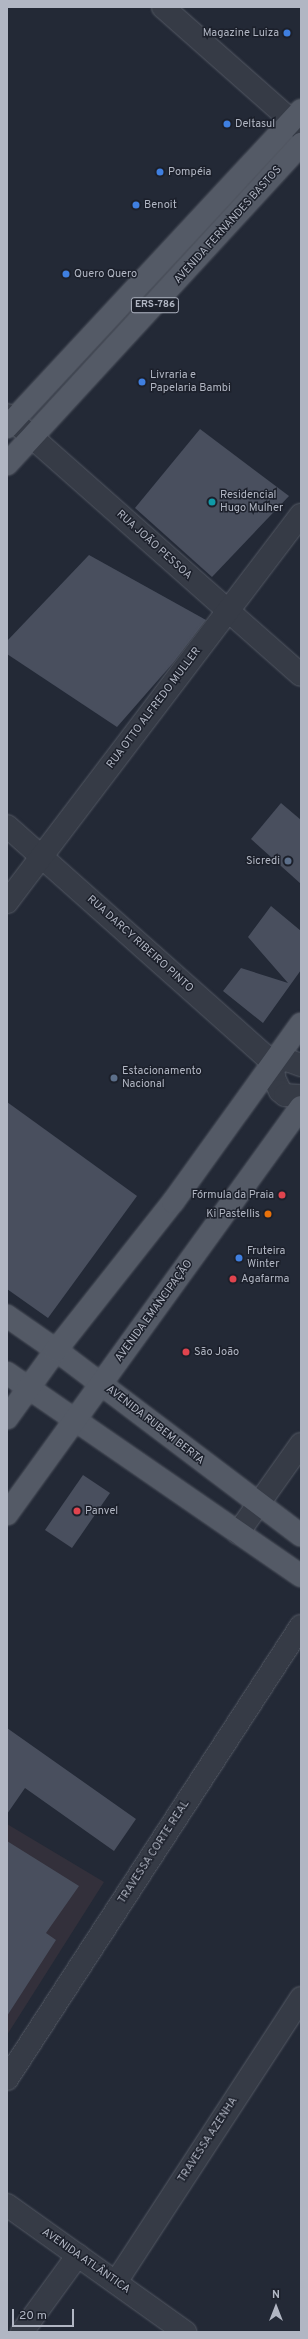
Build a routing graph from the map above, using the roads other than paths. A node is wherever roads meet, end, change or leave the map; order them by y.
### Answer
1 (163, 7) edge
2 (298, 120) edge
3 (301, 144) edge
4 (161, 261) junction
5 (179, 279) junction
6 (9, 421) edge
7 (32, 437) junction
8 (7, 464) edge
9 (301, 515) edge
10 (227, 611) junction
11 (301, 675) edge
12 (7, 826) edge
13 (42, 857) junction
14 (7, 902) edge
15 (301, 1024) edge
16 (273, 1063) junction
17 (301, 1065) edge
18 (301, 1096) edge
19 (301, 1108) edge
20 (7, 1316) edge
21 (56, 1350) junction
22 (7, 1373) edge
23 (102, 1384) junction
24 (28, 1388) junction
25 (7, 1418) edge
26 (76, 1420) junction
27 (301, 1444) edge
28 (258, 1504) junction
29 (7, 1514) edge
30 (238, 1534) junction
31 (301, 1535) edge
32 (301, 1576) edge
33 (301, 1626) edge
34 (301, 1998) edge
35 (7, 2078) edge
36 (7, 2205) edge
37 (78, 2255) junction
38 (116, 2282) junction
39 (22, 2332) edge
40 (185, 2332) edge

1 - 2 street
2 - 4 main road, AVENIDA FERNANDES BASTOS / ERS-786
3 - 5 main road, AVENIDA FERNANDES BASTOS / ERS-786
4 - 5 main road
4 - 6 main road, AVENIDA FERNANDES BASTOS / ERS-786
5 - 7 main road, AVENIDA FERNANDES BASTOS / ERS-786
6 - 7 street, RUA JOÃO PESSOA
7 - 8 main road, AVENIDA FERNANDES BASTOS / ERS-786
7 - 10 street, RUA JOÃO PESSOA
9 - 10 street, RUA OTTO ALFREDO MULLER
10 - 11 street, RUA JOÃO PESSOA
10 - 13 street, RUA OTTO ALFREDO MULLER
12 - 13 street, RUA DARCY RIBEIRO PINTO
13 - 14 street, RUA OTTO ALFREDO MULLER
13 - 16 street, RUA DARCY RIBEIRO PINTO
15 - 16 main road
16 - 17 street
16 - 18 street
16 - 21 main road
19 - 23 main road, AVENIDA EMANCIPAÇÃO
20 - 21 main road, AVENIDA RUBEM BERTA
21 - 23 main road, AVENIDA RUBEM BERTA
21 - 24 main road
22 - 24 main road
23 - 26 main road, AVENIDA EMANCIPAÇÃO
23 - 28 main road, AVENIDA RUBEM BERTA
24 - 25 main road
24 - 26 main road
26 - 29 main road, AVENIDA EMANCIPAÇÃO
26 - 30 main road
27 - 28 street
28 - 30 street
28 - 31 main road, AVENIDA RUBEM BERTA
30 - 32 main road
33 - 35 street, TRAVESSA CORTE REAL
34 - 38 street, TRAVESSA AZENHA
36 - 37 street, AVENIDA ATLÂNTICA
37 - 38 street, AVENIDA ATLÂNTICA
37 - 39 street
38 - 40 street, AVENIDA ATLÂNTICA

